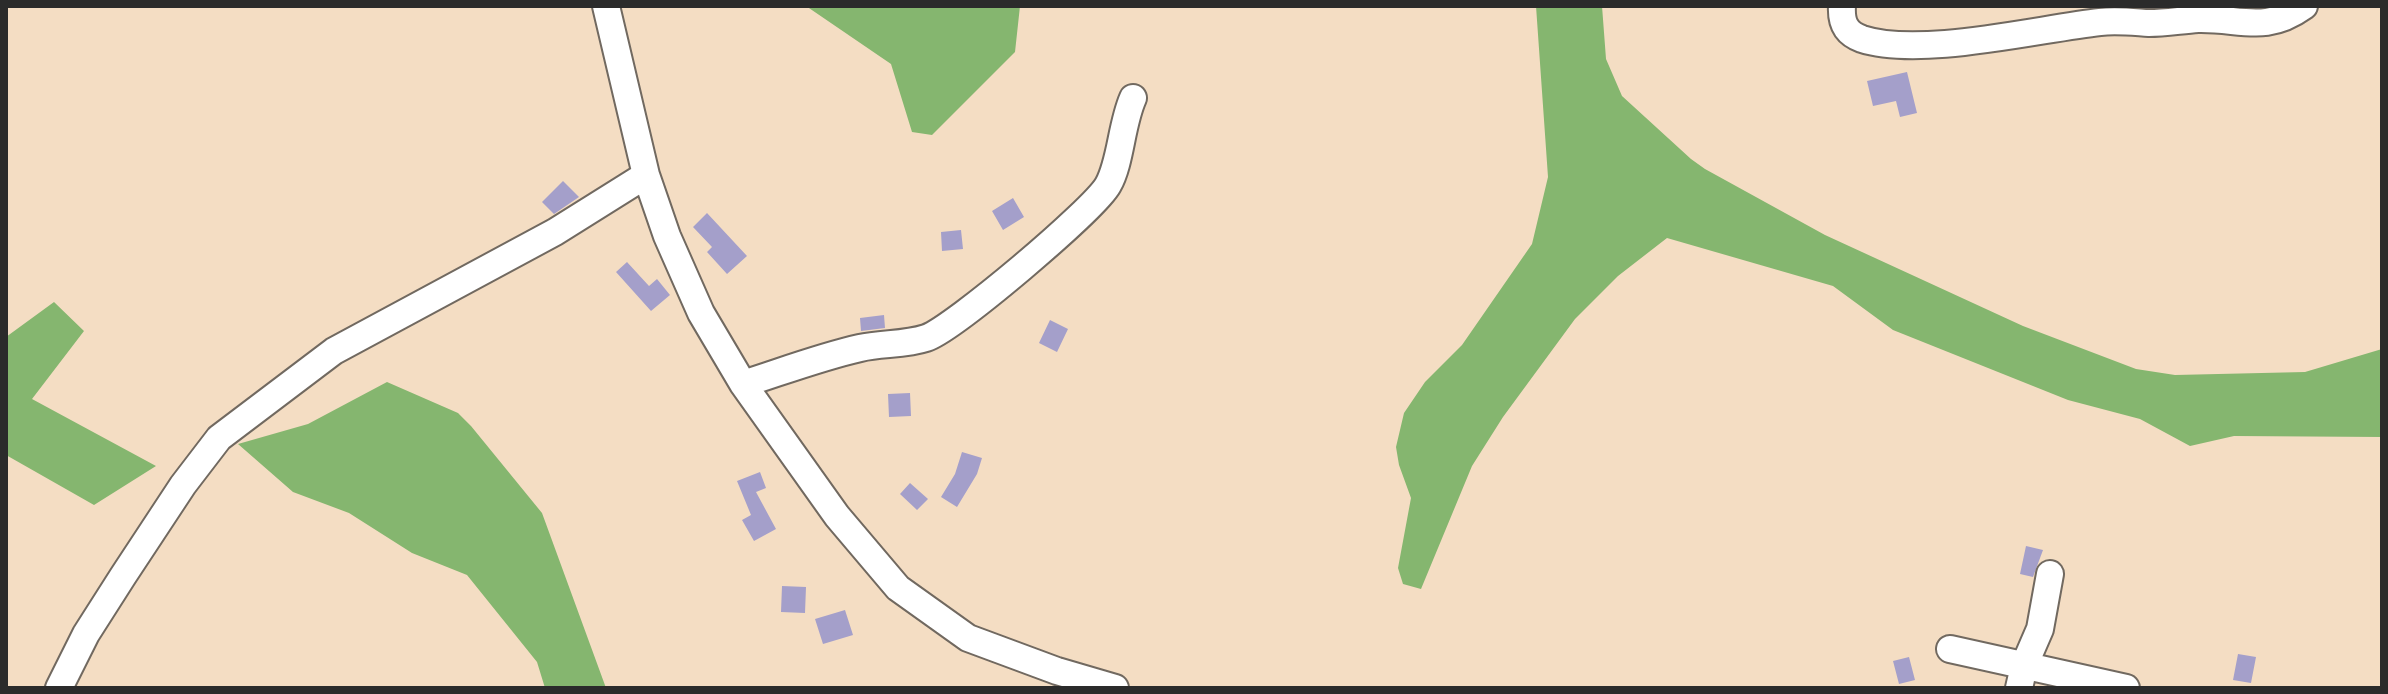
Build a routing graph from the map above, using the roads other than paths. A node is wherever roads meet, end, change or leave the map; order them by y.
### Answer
1 (606, 6) edge
2 (1842, 6) edge
3 (2304, 6) edge
4 (1133, 98) dead end
5 (646, 175) junction
6 (743, 384) junction
7 (2050, 574) dead end
8 (1950, 649) dead end
9 (2022, 677) edge
10 (59, 688) edge
11 (1115, 688) edge
12 (2126, 688) edge

1 - 5 street
2 - 3 street
4 - 6 street
5 - 6 street
5 - 10 street
6 - 11 street
7 - 9 street
8 - 9 street
9 - 12 street

